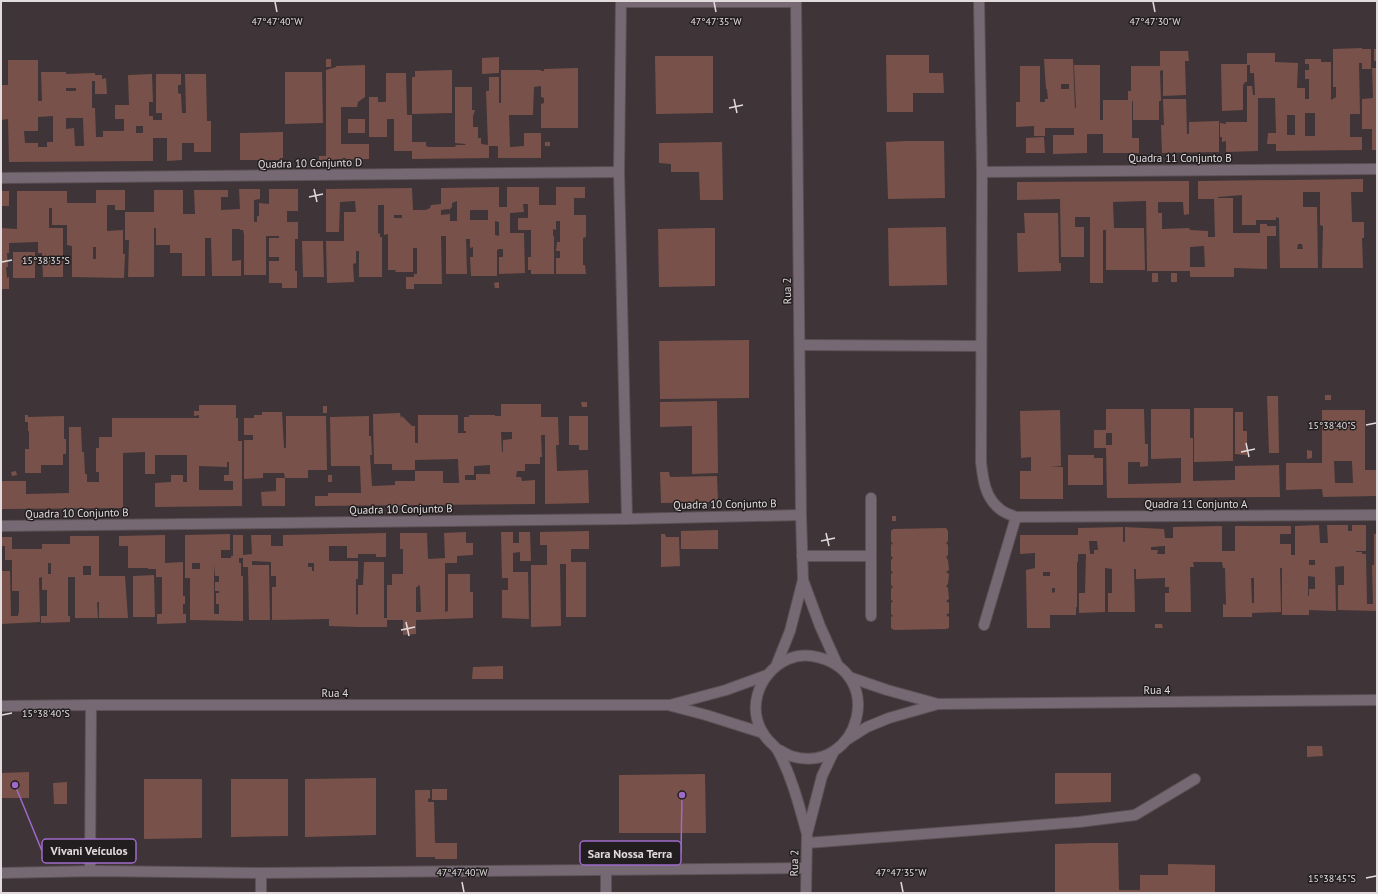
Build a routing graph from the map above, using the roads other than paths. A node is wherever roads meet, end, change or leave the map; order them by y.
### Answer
1 (621, 1) edge
2 (796, 1) edge
3 (979, 1) edge
4 (1377, 169) edge
5 (619, 172) junction
6 (982, 172) junction
7 (1, 178) edge
8 (800, 345) junction
9 (981, 346) junction
10 (871, 498) dead end
11 (1377, 514) edge
12 (801, 515) junction
13 (1016, 517) junction
14 (627, 519) junction
15 (1, 526) edge
16 (802, 556) junction
17 (870, 556) junction
18 (803, 580) junction
19 (872, 616) dead end
20 (984, 625) dead end
21 (776, 666) junction
22 (838, 666) junction
23 (767, 675) junction
24 (849, 677) junction
25 (1377, 700) edge
26 (938, 704) junction
27 (91, 705) junction
28 (668, 705) junction
29 (1, 706) edge
30 (763, 733) junction
31 (848, 739) junction
32 (777, 749) junction
33 (834, 751) junction
34 (1195, 779) dead end
35 (807, 838) junction
36 (806, 868) junction
37 (606, 870) junction
38 (90, 871) junction
39 (1, 873) edge
40 (260, 873) junction
41 (261, 893) edge
42 (606, 893) edge
43 (806, 893) edge

1 - 2 street
1 - 5 street
2 - 8 street, Rua 2
3 - 6 street
4 - 6 street, Quadra 11 Conjunto B
5 - 7 street, Quadra 10 Conjunto D
5 - 14 street
6 - 9 street
8 - 9 street
8 - 12 street, Rua 2
9 - 13 street
10 - 17 street
11 - 13 street, Quadra 11 Conjunto A
12 - 14 street, Quadra 10 Conjunto B
12 - 16 street, Rua 2
13 - 20 street
14 - 15 street, Quadra 10 Conjunto B
16 - 17 street
16 - 18 street, Rua 2
17 - 19 street
18 - 21 street
18 - 22 street
21 - 22 street
21 - 23 street
22 - 24 street
23 - 28 street
23 - 30 street
24 - 26 street
24 - 31 street
25 - 26 street, Rua 4
26 - 31 street
27 - 28 street, Rua 4
27 - 29 street, Rua 4
27 - 38 street
28 - 30 street
30 - 32 street
31 - 33 street
32 - 33 street
32 - 35 street
33 - 35 street
34 - 35 street
35 - 36 street, Rua 2
36 - 37 street
36 - 43 street, Rua 2
37 - 40 street
37 - 42 street
38 - 39 street
38 - 40 street
40 - 41 street

